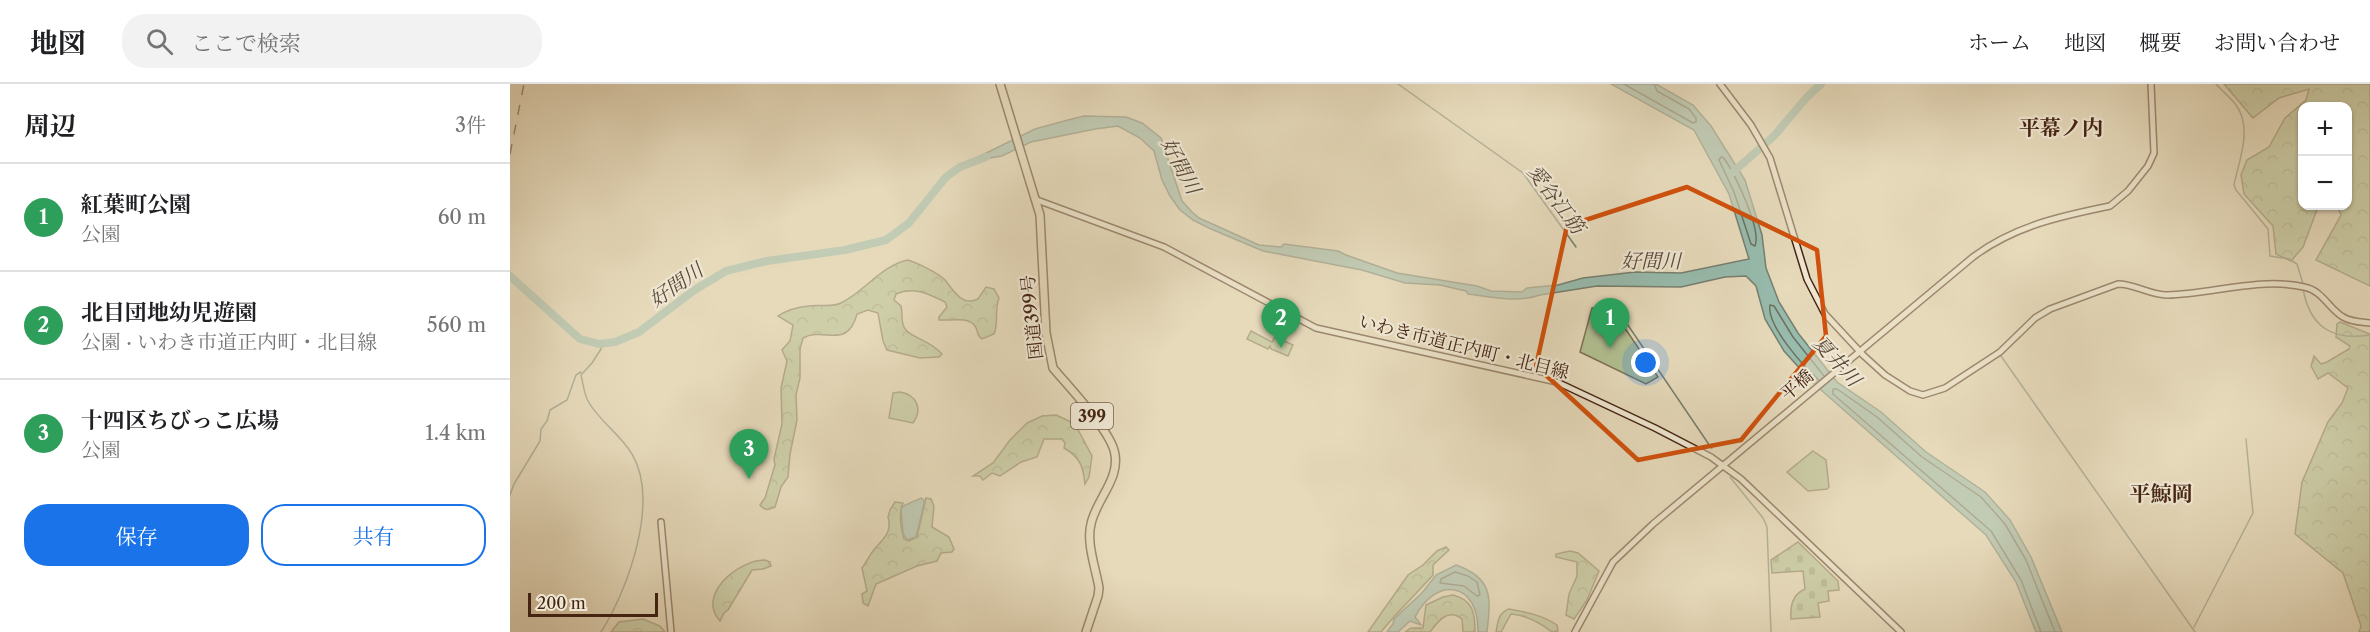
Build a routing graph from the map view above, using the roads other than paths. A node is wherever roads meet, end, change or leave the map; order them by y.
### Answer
1 (1000, 84) edge
2 (1720, 84) edge
3 (2151, 84) edge
4 (1036, 200) junction
5 (2370, 323) edge
6 (1858, 353) junction
7 (1724, 466) junction
8 (661, 522) dead end
9 (670, 632) edge
10 (1086, 632) edge
11 (1575, 632) edge
12 (1901, 632) edge

1 - 4 highway, 国道399号 / 399
2 - 6 street
3 - 6 street, 平橋
4 - 7 street, いわき市道正内町・北目線
4 - 10 highway, 国道399号 / 399
5 - 6 street
6 - 7 street, 平橋
7 - 11 street, 平橋
7 - 12 street, いわき市道正内町・北目線
8 - 9 street

